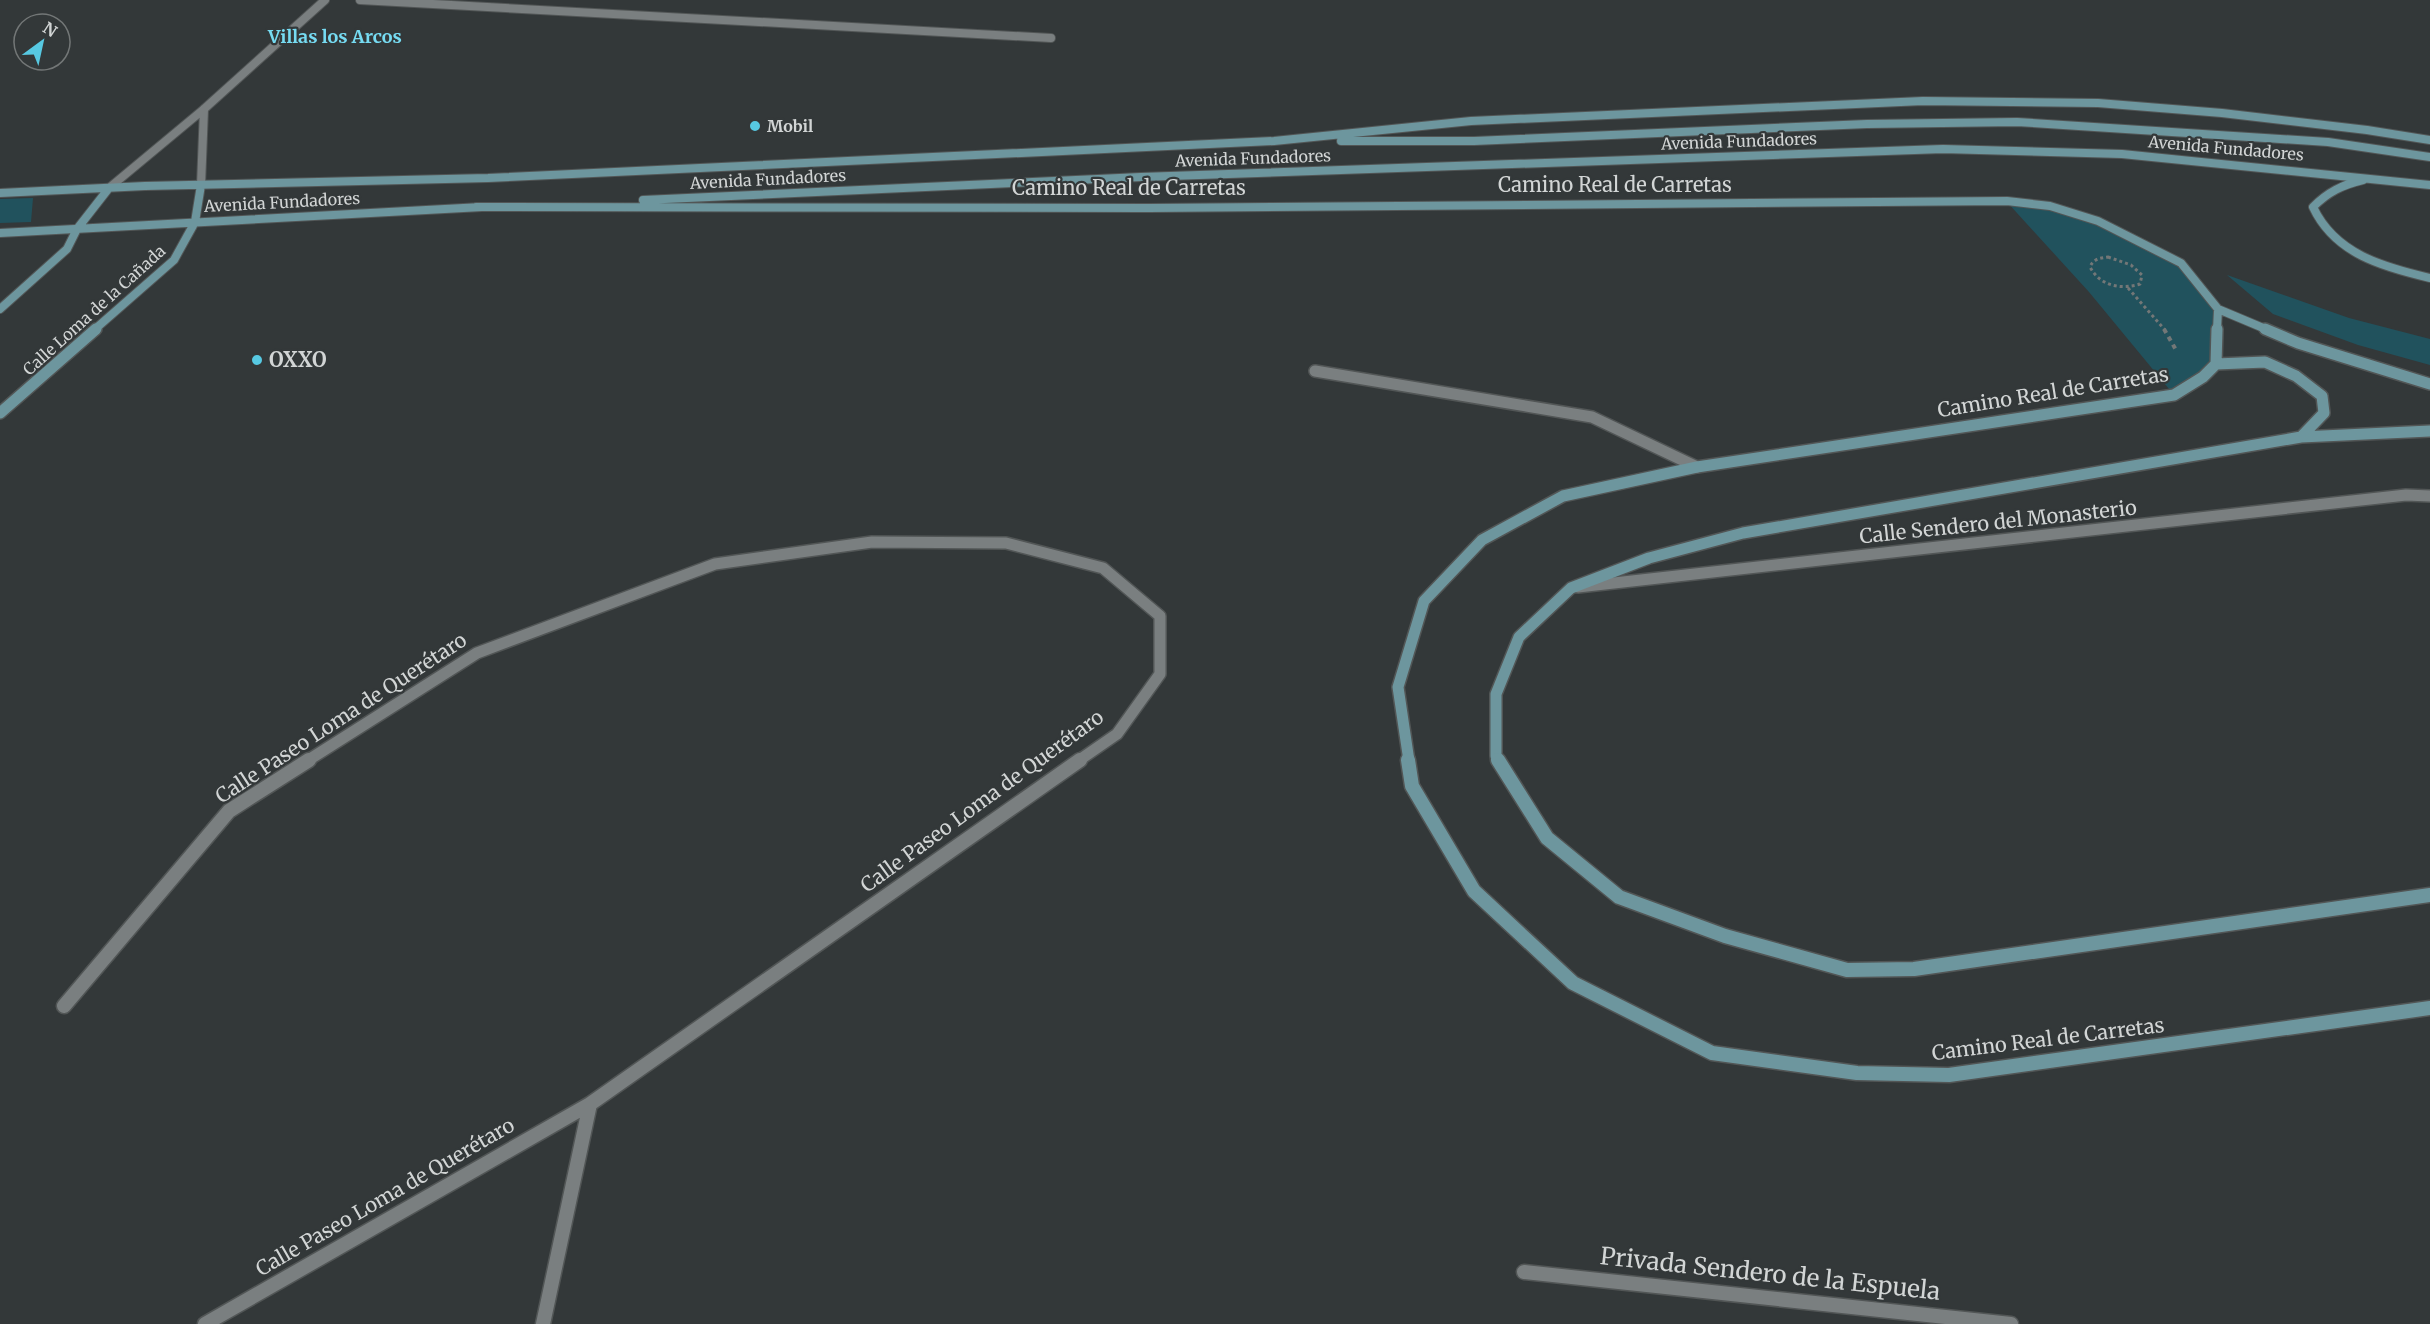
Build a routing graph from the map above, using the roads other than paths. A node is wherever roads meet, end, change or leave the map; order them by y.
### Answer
1 (325, 0) edge
2 (360, 0) edge
3 (1051, 38) dead end
4 (204, 109) junction
5 (2430, 140) edge
6 (1274, 141) junction
7 (2430, 157) edge
8 (2377, 178) junction
9 (201, 185) junction
10 (2430, 185) edge
11 (109, 188) junction
12 (0, 193) edge
13 (476, 207) junction
14 (195, 222) junction
15 (77, 229) junction
16 (0, 233) edge
17 (2430, 278) edge
18 (0, 309) edge
19 (2218, 309) junction
20 (2216, 364) junction
21 (1315, 371) dead end
22 (2430, 384) edge
23 (0, 414) edge
24 (2430, 431) edge
25 (2301, 437) junction
26 (1698, 467) junction
27 (2430, 496) edge
28 (1571, 588) junction
29 (2430, 895) edge
30 (64, 1006) dead end
31 (2430, 1008) edge
32 (590, 1104) junction
33 (1524, 1272) dead end
34 (205, 1324) edge
35 (543, 1324) edge
36 (2011, 1324) edge

1 - 4 street
2 - 3 street
4 - 9 street
4 - 11 street
5 - 6 street, Avenida Fundadores
6 - 7 street
6 - 9 street, Avenida Fundadores
8 - 10 street, Avenida Fundadores
8 - 13 street, Avenida Fundadores
8 - 17 street
9 - 11 street, Avenida Fundadores
9 - 14 street, Calle Loma de la Cañada
11 - 12 street, Avenida Fundadores
11 - 15 street
13 - 14 street, Avenida Fundadores
13 - 19 street, Camino Real de Carretas
14 - 15 street, Avenida Fundadores
14 - 23 street, Calle Loma de la Cañada
15 - 16 street, Avenida Fundadores
15 - 18 street
19 - 20 street
19 - 22 street
20 - 25 street
20 - 26 street, Camino Real de Carretas
21 - 26 street
24 - 25 street
25 - 28 street
26 - 31 street, Camino Real de Carretas
27 - 28 street, Calle Sendero del Monasterio
28 - 29 street
30 - 32 street, Calle Paseo Loma de Querétaro
32 - 34 street, Calle Paseo Loma de Querétaro
32 - 35 street
33 - 36 street, Privada Sendero de la Espuela

